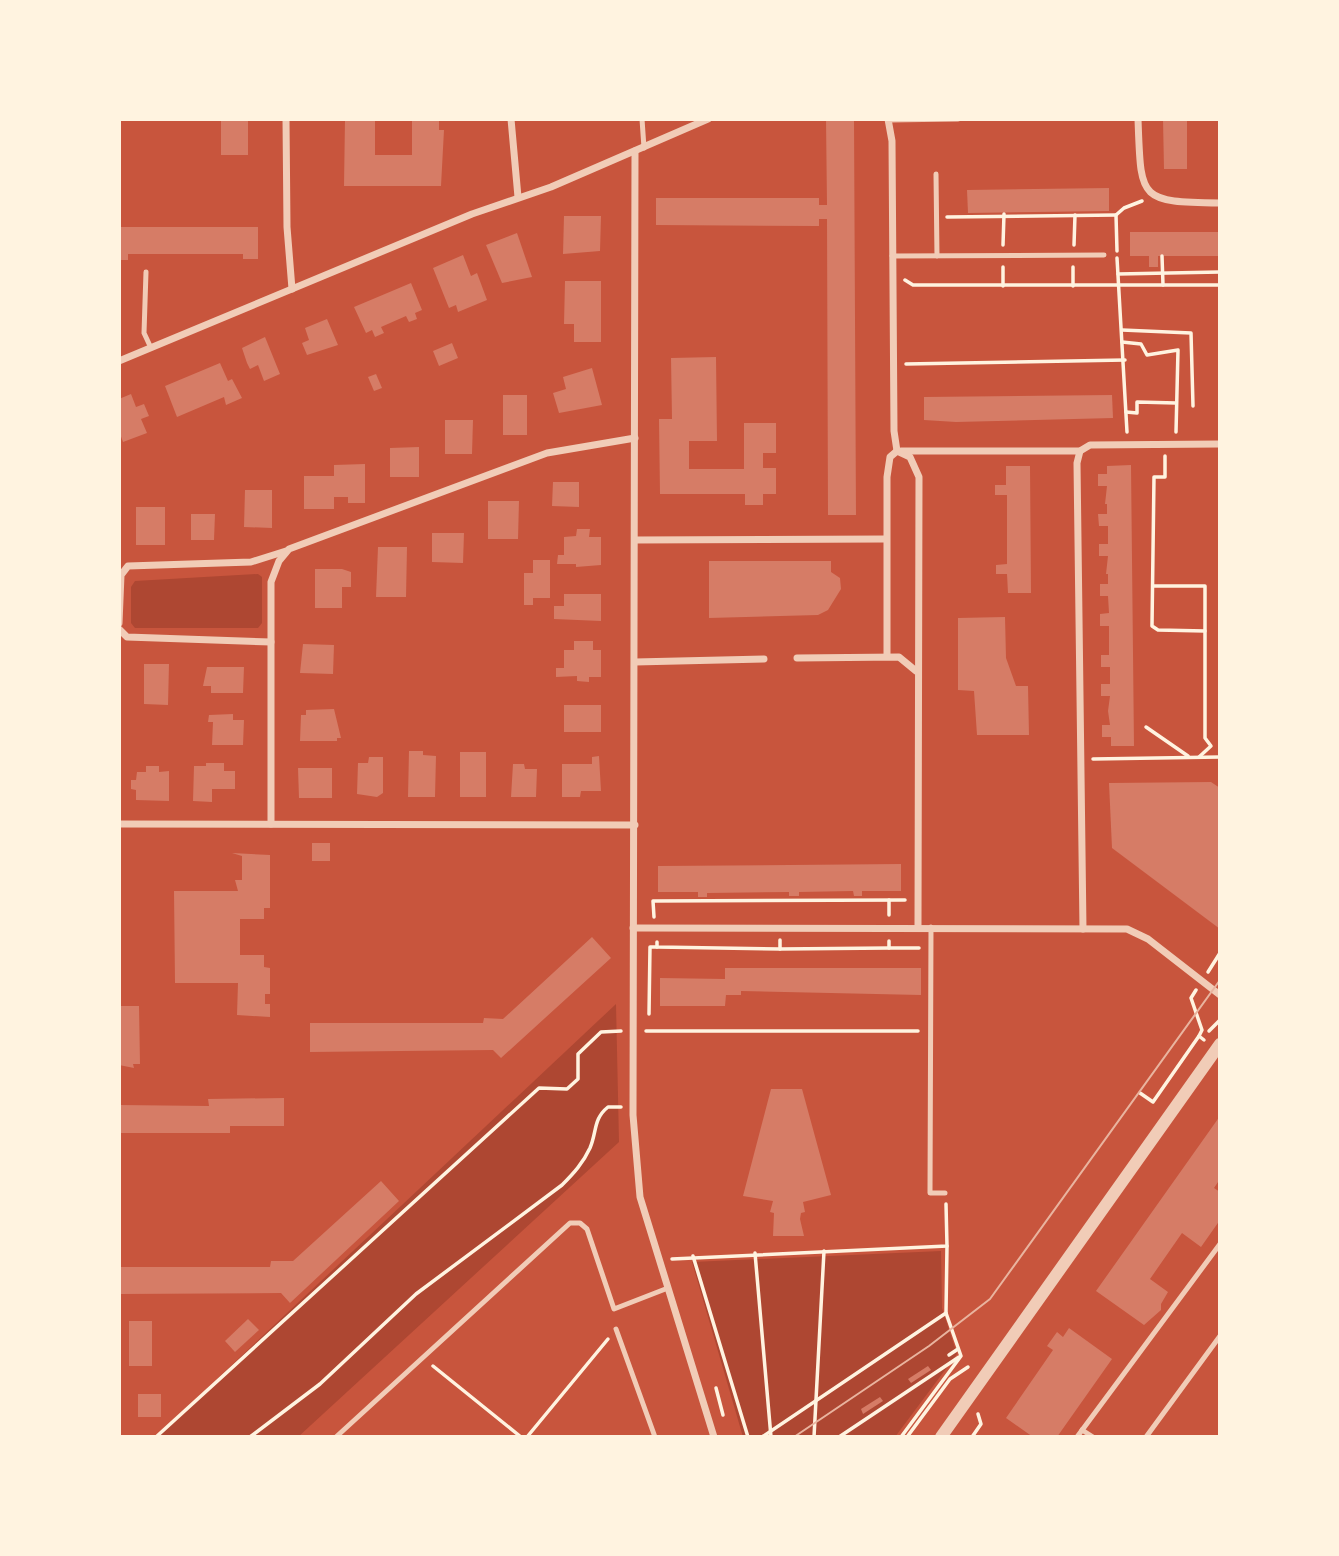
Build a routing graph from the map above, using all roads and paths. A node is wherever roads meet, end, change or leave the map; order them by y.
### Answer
1 (286, 119) edge
2 (511, 119) edge
3 (642, 119) edge
4 (708, 119) edge
5 (888, 119) edge
6 (958, 119) edge
7 (1138, 119) edge
8 (644, 148) junction
9 (635, 151) junction
10 (936, 174) dead end
11 (1155, 196) junction
12 (518, 197) junction
13 (1220, 203) edge
14 (1116, 215) junction
15 (936, 217) junction
16 (1104, 255) dead end
17 (892, 256) junction
18 (937, 256) junction
19 (1162, 256) dead end
20 (892, 270) junction
21 (146, 272) dead end
22 (1220, 272) edge
23 (1118, 274) junction
24 (1162, 274) junction
25 (1163, 285) junction
26 (1220, 285) edge
27 (1118, 286) junction
28 (292, 289) junction
29 (1122, 330) junction
30 (1122, 342) junction
31 (151, 348) junction
32 (1125, 360) junction
33 (119, 361) edge
34 (894, 364) junction
35 (1176, 403) junction
36 (1193, 406) dead end
37 (1126, 412) junction
38 (635, 439) junction
39 (1220, 444) edge
40 (1127, 445) junction
41 (1165, 445) junction
42 (1175, 445) junction
43 (897, 451) junction
44 (1080, 451) junction
45 (886, 539) junction
46 (635, 540) junction
47 (289, 549) junction
48 (1153, 586) junction
49 (119, 622) edge
50 (119, 629) edge
51 (1205, 631) junction
52 (271, 642) junction
53 (887, 655) junction
54 (797, 658) dead end
55 (764, 659) dead end
56 (635, 662) junction
57 (917, 671) junction
58 (1146, 727) dead end
59 (1190, 757) junction
60 (1199, 757) junction
61 (1220, 757) edge
62 (1081, 759) junction
63 (119, 824) edge
64 (271, 824) junction
65 (635, 825) junction
66 (918, 927) junction
67 (931, 927) junction
68 (633, 928) junction
69 (888, 928) junction
70 (1083, 929) junction
71 (657, 947) dead end
72 (931, 948) junction
73 (1220, 953) edge
74 (1202, 982) junction
75 (1220, 995) edge
76 (1191, 998) dead end
77 (649, 1017) dead end
78 (634, 1031) junction
79 (931, 1031) junction
80 (1199, 1036) junction
81 (1218, 1046) edge
82 (1140, 1093) dead end
83 (633, 1106) junction
84 (945, 1192) joint
85 (1220, 1244) edge
86 (947, 1246) junction
87 (824, 1251) junction
88 (755, 1254) junction
89 (693, 1256) junction
90 (659, 1261) junction
91 (667, 1289) junction
92 (946, 1313) junction
93 (616, 1329) joint
94 (1220, 1336) edge
95 (958, 1349) junction
96 (949, 1355) dead end
97 (961, 1356) junction
98 (422, 1358) junction
99 (816, 1401) junction
100 (1082, 1430) junction
101 (771, 1431) junction
102 (840, 1436) edge
103 (156, 1437) edge
104 (250, 1437) edge
105 (336, 1437) edge
106 (521, 1437) edge
107 (527, 1437) edge
108 (655, 1437) edge
109 (714, 1437) edge
110 (748, 1437) edge
111 (762, 1437) edge
112 (771, 1437) edge
113 (814, 1437) edge
114 (901, 1437) edge
115 (941, 1437) edge
116 (1077, 1437) edge
117 (1093, 1437) edge
118 (1146, 1437) edge

1 - 28 street
2 - 12 street
3 - 8 lane
4 - 8 street
5 - 6 lane
5 - 17 street
7 - 11 street
8 - 9 street
9 - 12 street
9 - 38 street
10 - 15 lane
11 - 13 street
11 - 14 path
12 - 28 street
14 - 15 path
14 - 23 path
15 - 18 lane
16 - 18 lane
17 - 18 lane
17 - 20 street
19 - 24 path
20 - 27 path
20 - 34 street
21 - 31 lane
22 - 24 path
23 - 24 path
23 - 27 path
24 - 25 path
25 - 26 path
25 - 27 path
27 - 29 path
28 - 31 street
29 - 30 path
29 - 36 path
30 - 32 path
30 - 35 path
31 - 33 street
32 - 34 path
32 - 37 path
34 - 43 street
35 - 37 path
35 - 42 path
37 - 40 path
38 - 46 street
38 - 47 street
39 - 42 street
40 - 41 street
40 - 44 street
41 - 42 street
41 - 48 path
43 - 44 street
43 - 45 street
43 - 57 street
44 - 62 street
45 - 46 street
45 - 53 street
46 - 56 street
47 - 49 street
47 - 52 street
48 - 51 path
48 - 51 path
50 - 52 street
51 - 60 path
52 - 64 street
53 - 54 street
53 - 57 street
55 - 56 street
56 - 65 street
57 - 66 street
58 - 59 path
59 - 60 path
59 - 62 path
60 - 61 path
62 - 70 street
63 - 64 street
64 - 65 street
65 - 68 street
66 - 67 street
66 - 69 street
67 - 70 street
67 - 72 lane
68 - 69 street
68 - 78 street
69 - 72 path
70 - 74 street
71 - 77 path
72 - 79 lane
73 - 74 path
74 - 75 street
76 - 80 path
78 - 79 path
78 - 83 street
78 - 103 path
79 - 84 lane
80 - 81 path
80 - 82 path
81 - 115 street
83 - 90 street
83 - 104 path
84 - 86 path
85 - 100 lane
86 - 87 path
86 - 92 path
87 - 88 path
87 - 99 path
88 - 89 path
88 - 101 path
89 - 90 path
89 - 110 path
90 - 91 street
91 - 98 lane
91 - 109 street
92 - 95 path
92 - 99 path
93 - 107 path
93 - 108 lane
94 - 118 lane
95 - 96 path
95 - 97 path
97 - 102 path
97 - 114 path
98 - 105 lane
98 - 106 path
99 - 101 path
99 - 113 path
100 - 116 lane
100 - 117 lane
101 - 111 path
101 - 112 path

